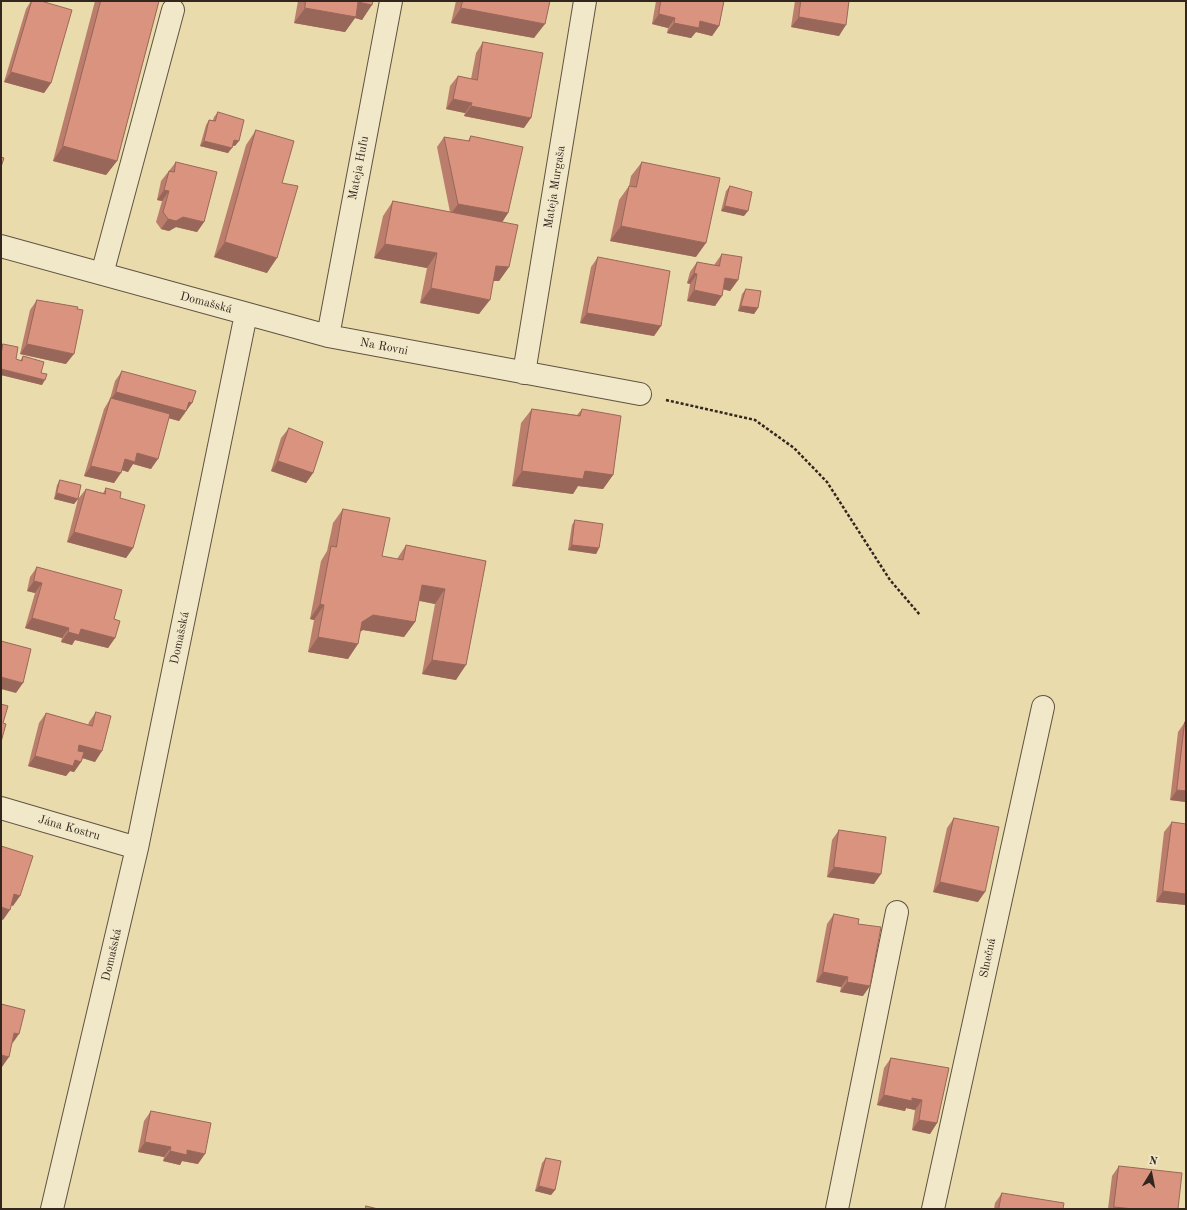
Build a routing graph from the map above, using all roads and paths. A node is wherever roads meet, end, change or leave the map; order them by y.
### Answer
1 (391, 1) edge
2 (586, 1) edge
3 (173, 10) dead end
4 (1, 246) edge
5 (102, 274) junction
6 (246, 314) junction
7 (328, 336) junction
8 (524, 373) junction
9 (640, 394) joint
10 (920, 615) dead end
11 (1043, 707) dead end
12 (1, 808) edge
13 (137, 848) junction
14 (897, 912) dead end
15 (52, 1209) edge
16 (837, 1209) edge
17 (933, 1209) edge

1 - 7 street, Mateja Huľu
2 - 8 street, Mateja Murgaša
3 - 5 street
4 - 5 street, Domašská
5 - 6 street, Domašská
6 - 7 street, Na Rovni
6 - 13 street, Domašská
7 - 8 street, Na Rovni
8 - 9 street, Na Rovni
9 - 10 path
11 - 17 street, Slnečná
12 - 13 street, Jána Kostru
13 - 15 street, Domašská
14 - 16 street

